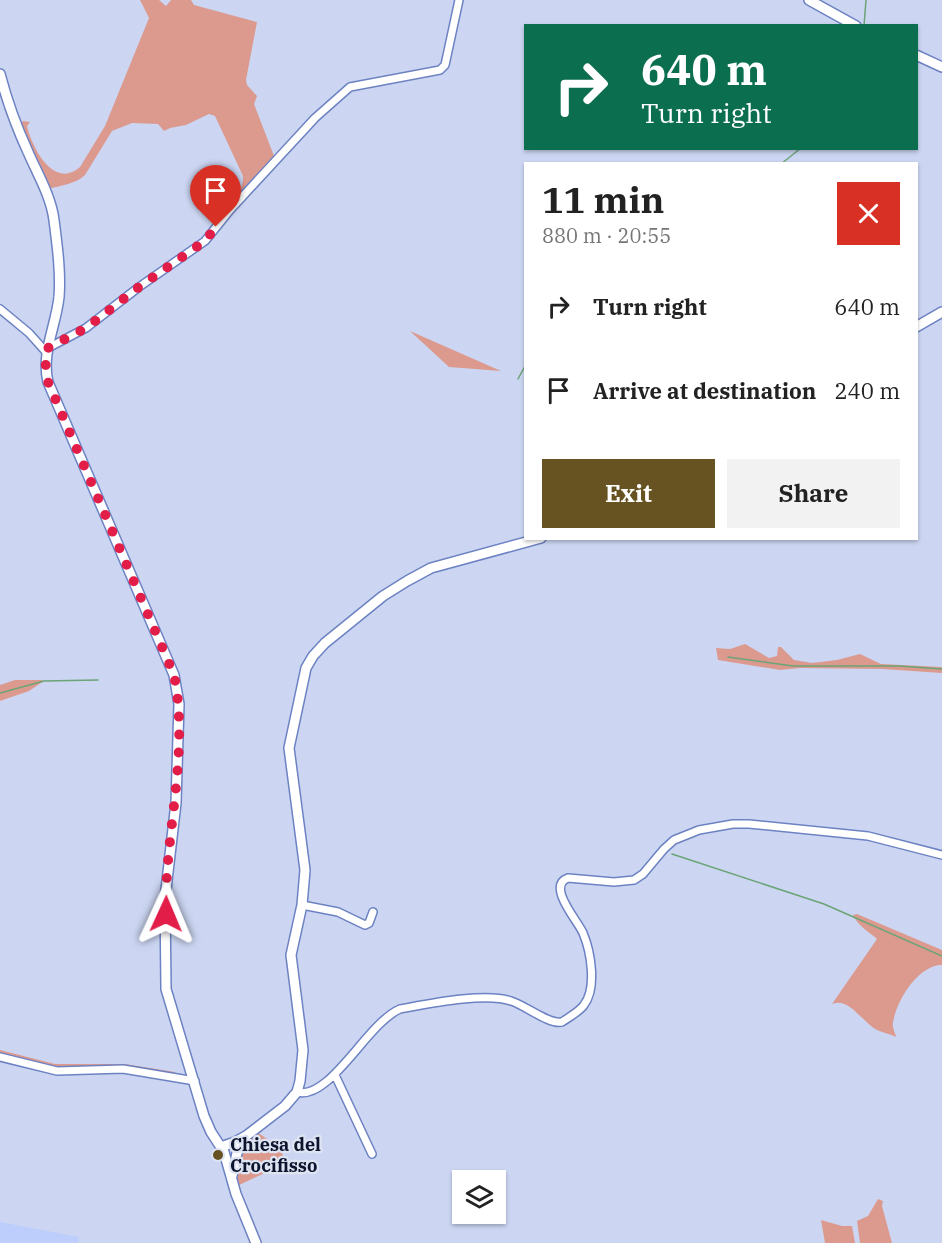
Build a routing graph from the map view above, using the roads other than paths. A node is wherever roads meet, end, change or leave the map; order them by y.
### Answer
1 (459, 0) edge
2 (809, 0) edge
3 (852, 24) edge
4 (918, 56) edge
5 (942, 67) edge
6 (0, 74) edge
7 (0, 309) edge
8 (942, 312) edge
9 (918, 326) edge
10 (47, 350) junction
11 (534, 540) edge
12 (942, 855) edge
13 (302, 905) junction
14 (373, 912) dead end
15 (0, 1057) edge
16 (335, 1075) junction
17 (195, 1081) junction
18 (297, 1092) junction
19 (246, 1136) junction
20 (235, 1142) junction
21 (220, 1147) junction
22 (237, 1153) junction
23 (372, 1154) dead end
24 (226, 1157) junction
25 (232, 1178) junction
26 (256, 1243) edge

1 - 10 street
2 - 3 street
4 - 5 street
6 - 10 street
7 - 10 street
8 - 9 street
10 - 17 street
11 - 13 street
12 - 16 street
13 - 14 street
13 - 18 street
15 - 17 street
16 - 18 street
16 - 23 street
17 - 21 street
18 - 19 street
19 - 20 street
19 - 22 street
20 - 21 street
20 - 24 street
21 - 24 street
22 - 24 street
22 - 25 street
24 - 25 street
25 - 26 street

